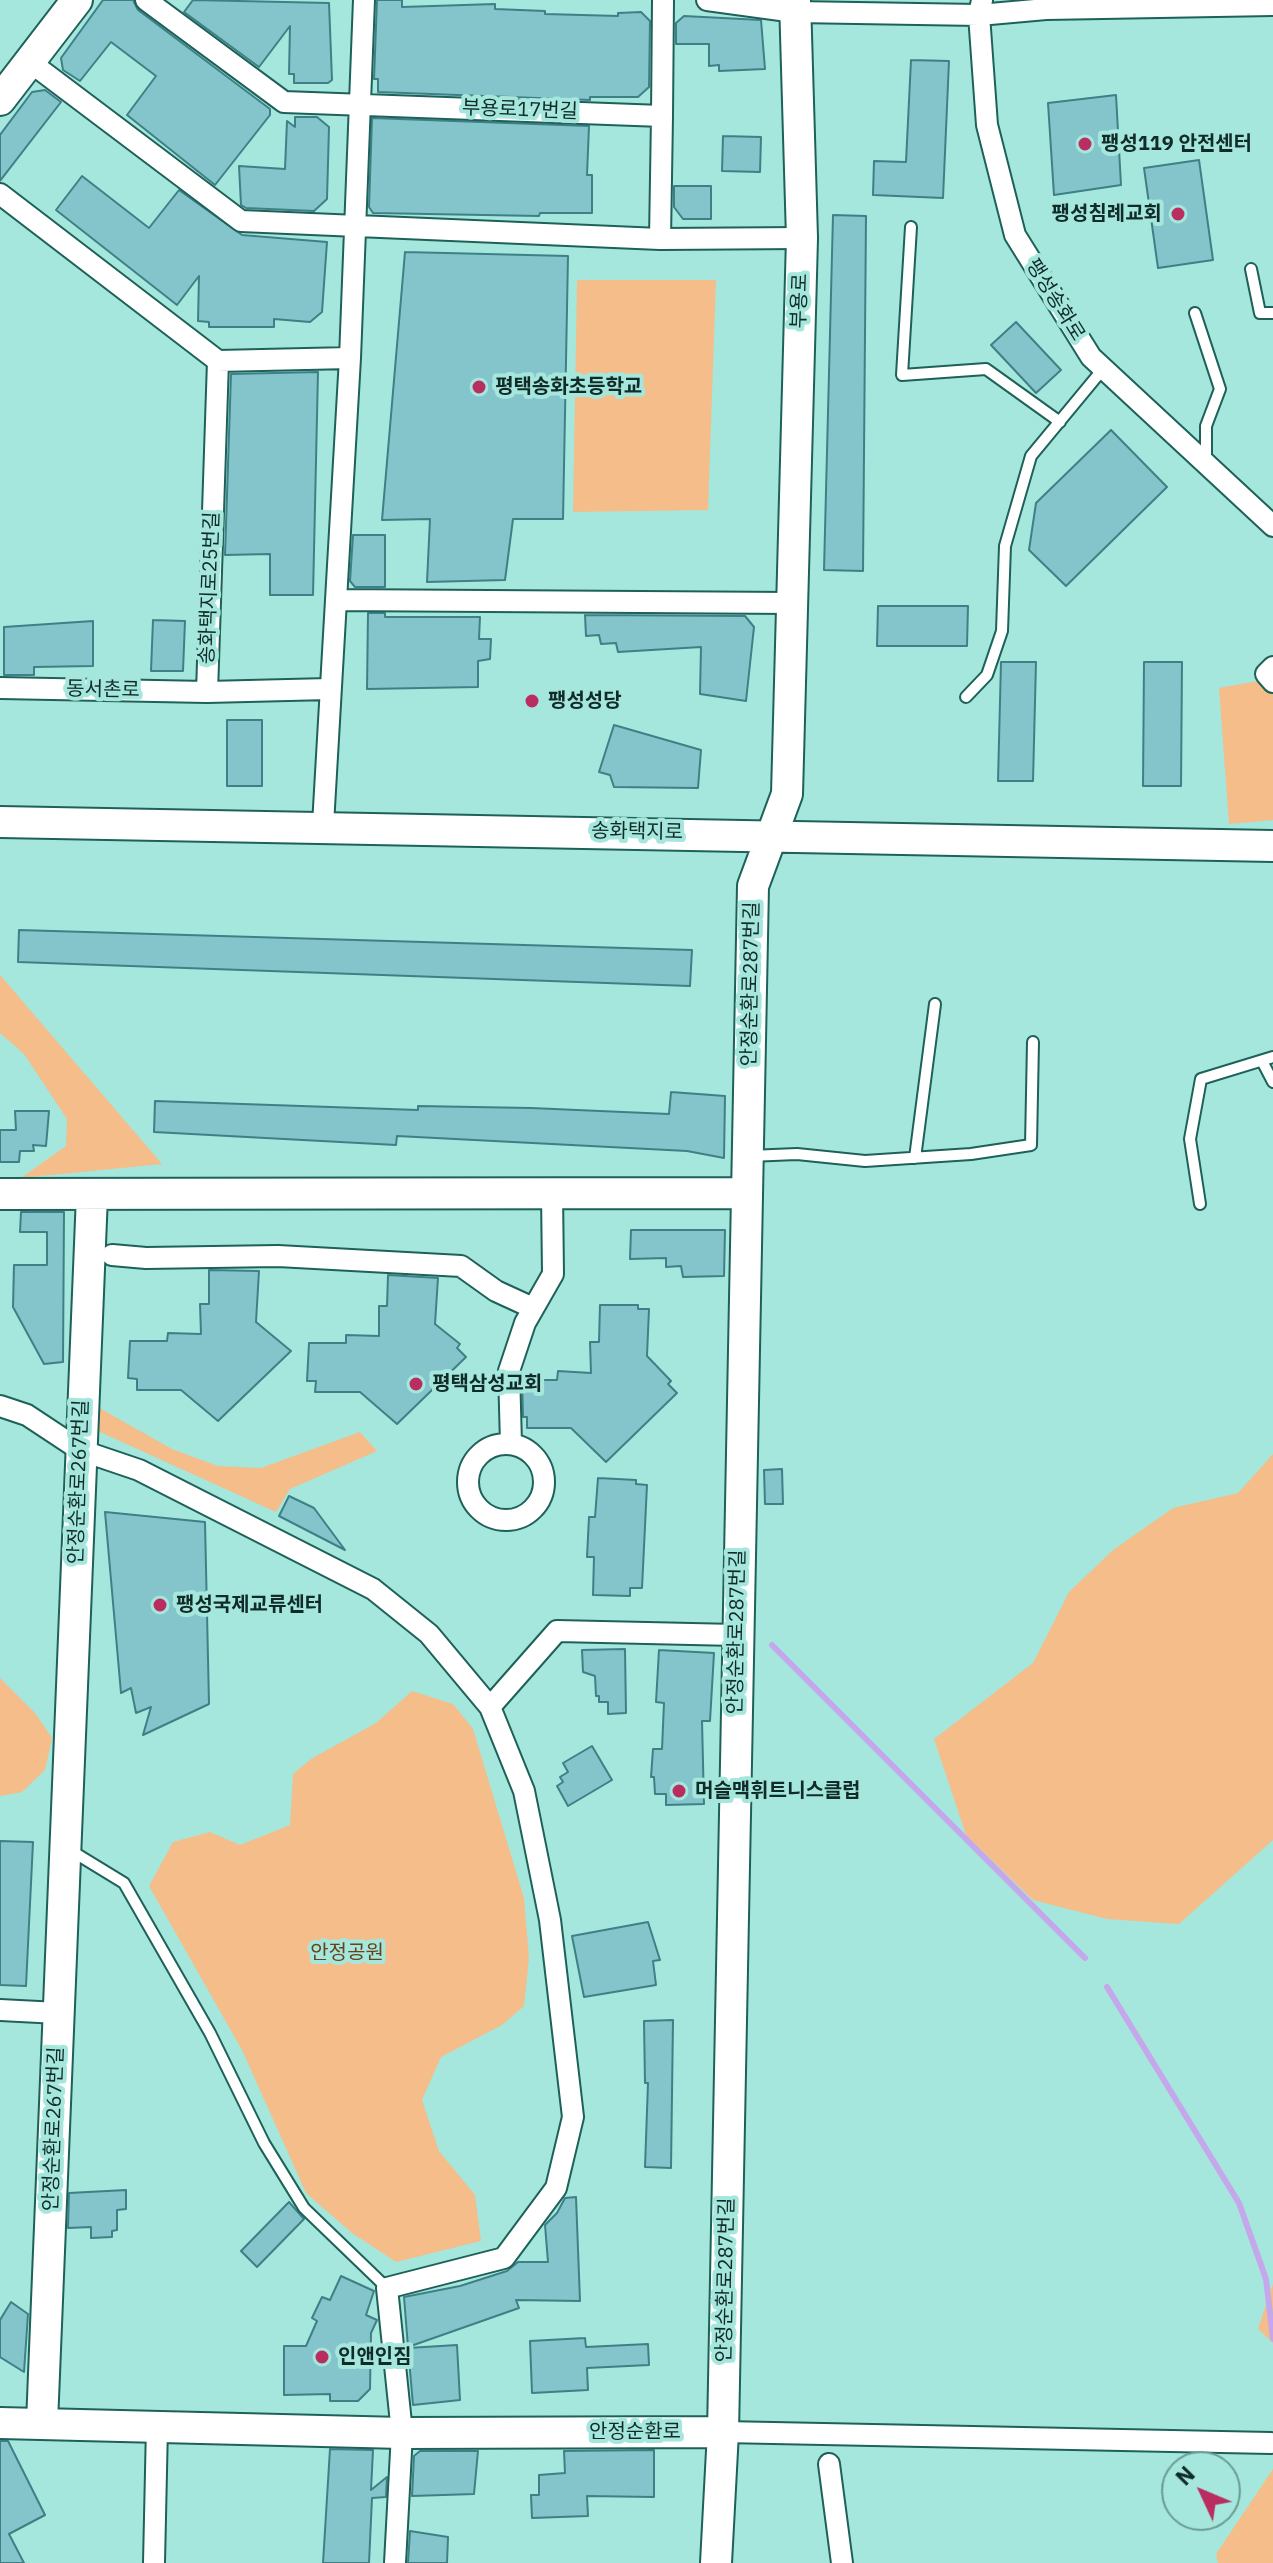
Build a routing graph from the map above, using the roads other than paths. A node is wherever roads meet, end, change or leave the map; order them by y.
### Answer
1 (77, 0) edge
2 (146, 0) edge
3 (364, 0) edge
4 (663, 0) edge
5 (707, 0) edge
6 (1273, 5) edge
7 (795, 6) edge
8 (981, 8) edge
9 (30, 62) junction
10 (0, 100) edge
11 (360, 104) junction
12 (662, 116) junction
13 (0, 194) edge
14 (355, 225) junction
15 (911, 227) dead end
16 (802, 238) junction
17 (660, 239) junction
18 (1251, 269) dead end
19 (1195, 313) dead end
20 (1273, 313) edge
21 (350, 358) junction
22 (218, 361) junction
23 (1103, 369) junction
24 (1060, 422) junction
25 (1206, 466) junction
26 (1273, 526) edge
27 (336, 600) junction
28 (792, 603) junction
29 (1273, 667) edge
30 (1273, 682) edge
31 (0, 688) edge
32 (329, 689) junction
33 (207, 692) junction
34 (966, 697) dead end
35 (0, 822) edge
36 (323, 825) junction
37 (769, 834) junction
38 (1273, 846) edge
39 (935, 1004) dead end
40 (1033, 1042) dead end
41 (1268, 1059) edge
42 (1273, 1082) edge
43 (747, 1156) junction
44 (915, 1158) junction
45 (552, 1193) junction
46 (746, 1193) junction
47 (0, 1194) edge
48 (92, 1195) junction
49 (1200, 1204) dead end
50 (112, 1255) dead end
51 (533, 1308) junction
52 (0, 1406) edge
53 (511, 1444) dead end
54 (80, 1450) junction
55 (736, 1635) junction
56 (490, 1707) junction
57 (65, 1846) junction
58 (0, 2010) edge
59 (58, 2013) junction
60 (387, 2288) junction
61 (0, 2423) edge
62 (42, 2423) junction
63 (157, 2426) junction
64 (723, 2432) junction
65 (402, 2433) junction
66 (1271, 2443) dead end
67 (829, 2464) dead end
68 (154, 2563) edge
69 (395, 2563) edge
70 (716, 2563) edge
71 (842, 2563) edge

1 - 9 street
2 - 11 street, 부용로17번길
3 - 11 street
4 - 12 street
5 - 7 street
6 - 8 street
7 - 8 street
7 - 16 street, 부용로
8 - 23 street, 팽성송화로
9 - 10 street
9 - 14 street
11 - 12 street, 부용로17번길
11 - 14 street
12 - 17 street
13 - 22 street
14 - 17 street
14 - 21 street
15 - 24 lane
16 - 17 street
16 - 28 street, 부용로
18 - 20 lane
19 - 25 lane
21 - 22 street
21 - 27 street
22 - 33 street, 송화택지로25번길
23 - 24 lane
23 - 25 street, 팽성송화로
24 - 34 lane
25 - 26 street, 팽성송화로
27 - 28 street
27 - 32 street
28 - 37 street, 부용로
29 - 30 street
31 - 33 street, 동서촌로
32 - 33 street, 송화택지로25번길
32 - 36 street
35 - 36 street, 송화택지로
36 - 37 street, 송화택지로
37 - 38 street, 송화택지로
37 - 43 street, 안정순환로287번길
39 - 44 lane
40 - 44 lane
41 - 42 lane
41 - 49 lane
43 - 44 lane
43 - 46 street, 안정순환로287번길
45 - 46 street
45 - 48 street
45 - 51 street
46 - 55 street, 안정순환로287번길
47 - 48 street
48 - 54 street, 안정순환로267번길
50 - 51 street
51 - 53 street
52 - 54 street
54 - 56 street
54 - 57 street, 안정순환로267번길
55 - 56 street
55 - 64 street, 안정순환로287번길
56 - 60 street
57 - 59 street, 안정순환로267번길
57 - 60 lane
58 - 59 street
59 - 62 street, 안정순환로267번길
60 - 65 street
61 - 62 street, 안정순환로
62 - 63 street, 안정순환로
63 - 65 street, 안정순환로
63 - 68 street
64 - 65 street, 안정순환로
64 - 66 street, 안정순환로
64 - 70 street, 안정순환로287번길
65 - 69 street
67 - 71 street

